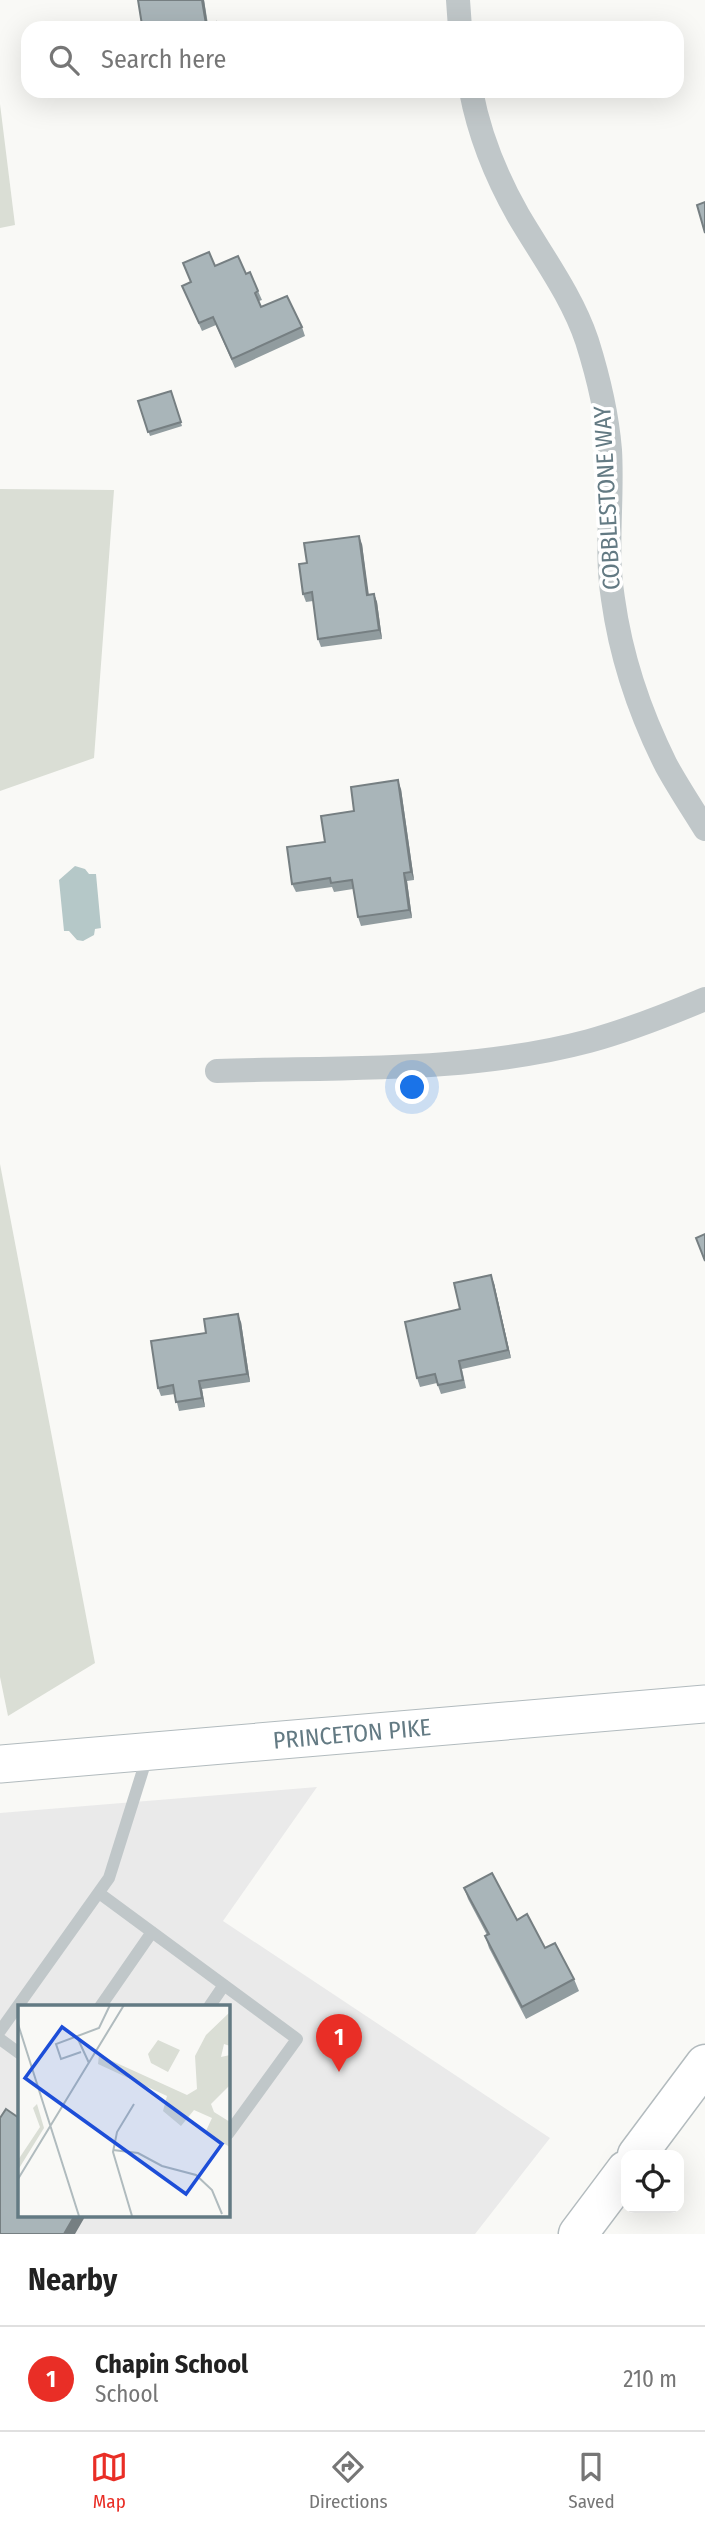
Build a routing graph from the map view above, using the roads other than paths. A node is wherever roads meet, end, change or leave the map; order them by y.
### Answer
1 (457, 0) edge
2 (459, 21) edge
3 (473, 98) edge
4 (705, 829) edge
5 (705, 999) edge
6 (217, 1071) dead end
7 (705, 1704) edge
8 (149, 1751) junction
9 (0, 1764) edge
10 (99, 1893) junction
11 (152, 1932) junction
12 (224, 1985) junction
13 (19, 2005) edge
14 (101, 2005) edge
15 (210, 2005) edge
16 (18, 2006) edge
17 (0, 2031) edge
18 (0, 2039) edge
19 (18, 2052) edge
20 (705, 2064) edge
21 (229, 2133) edge
22 (641, 2150) edge
23 (621, 2177) edge
24 (578, 2234) edge

1 - 2 street
3 - 4 street, COBBLESTONE WAY
5 - 6 street
7 - 8 main road, PRINCETON PIKE
8 - 9 main road, PRINCETON PIKE
8 - 10 lane
10 - 11 lane
10 - 13 lane
11 - 12 lane
11 - 14 lane
12 - 15 lane
12 - 21 lane
16 - 17 lane
18 - 19 lane
20 - 22 main road
23 - 24 main road

